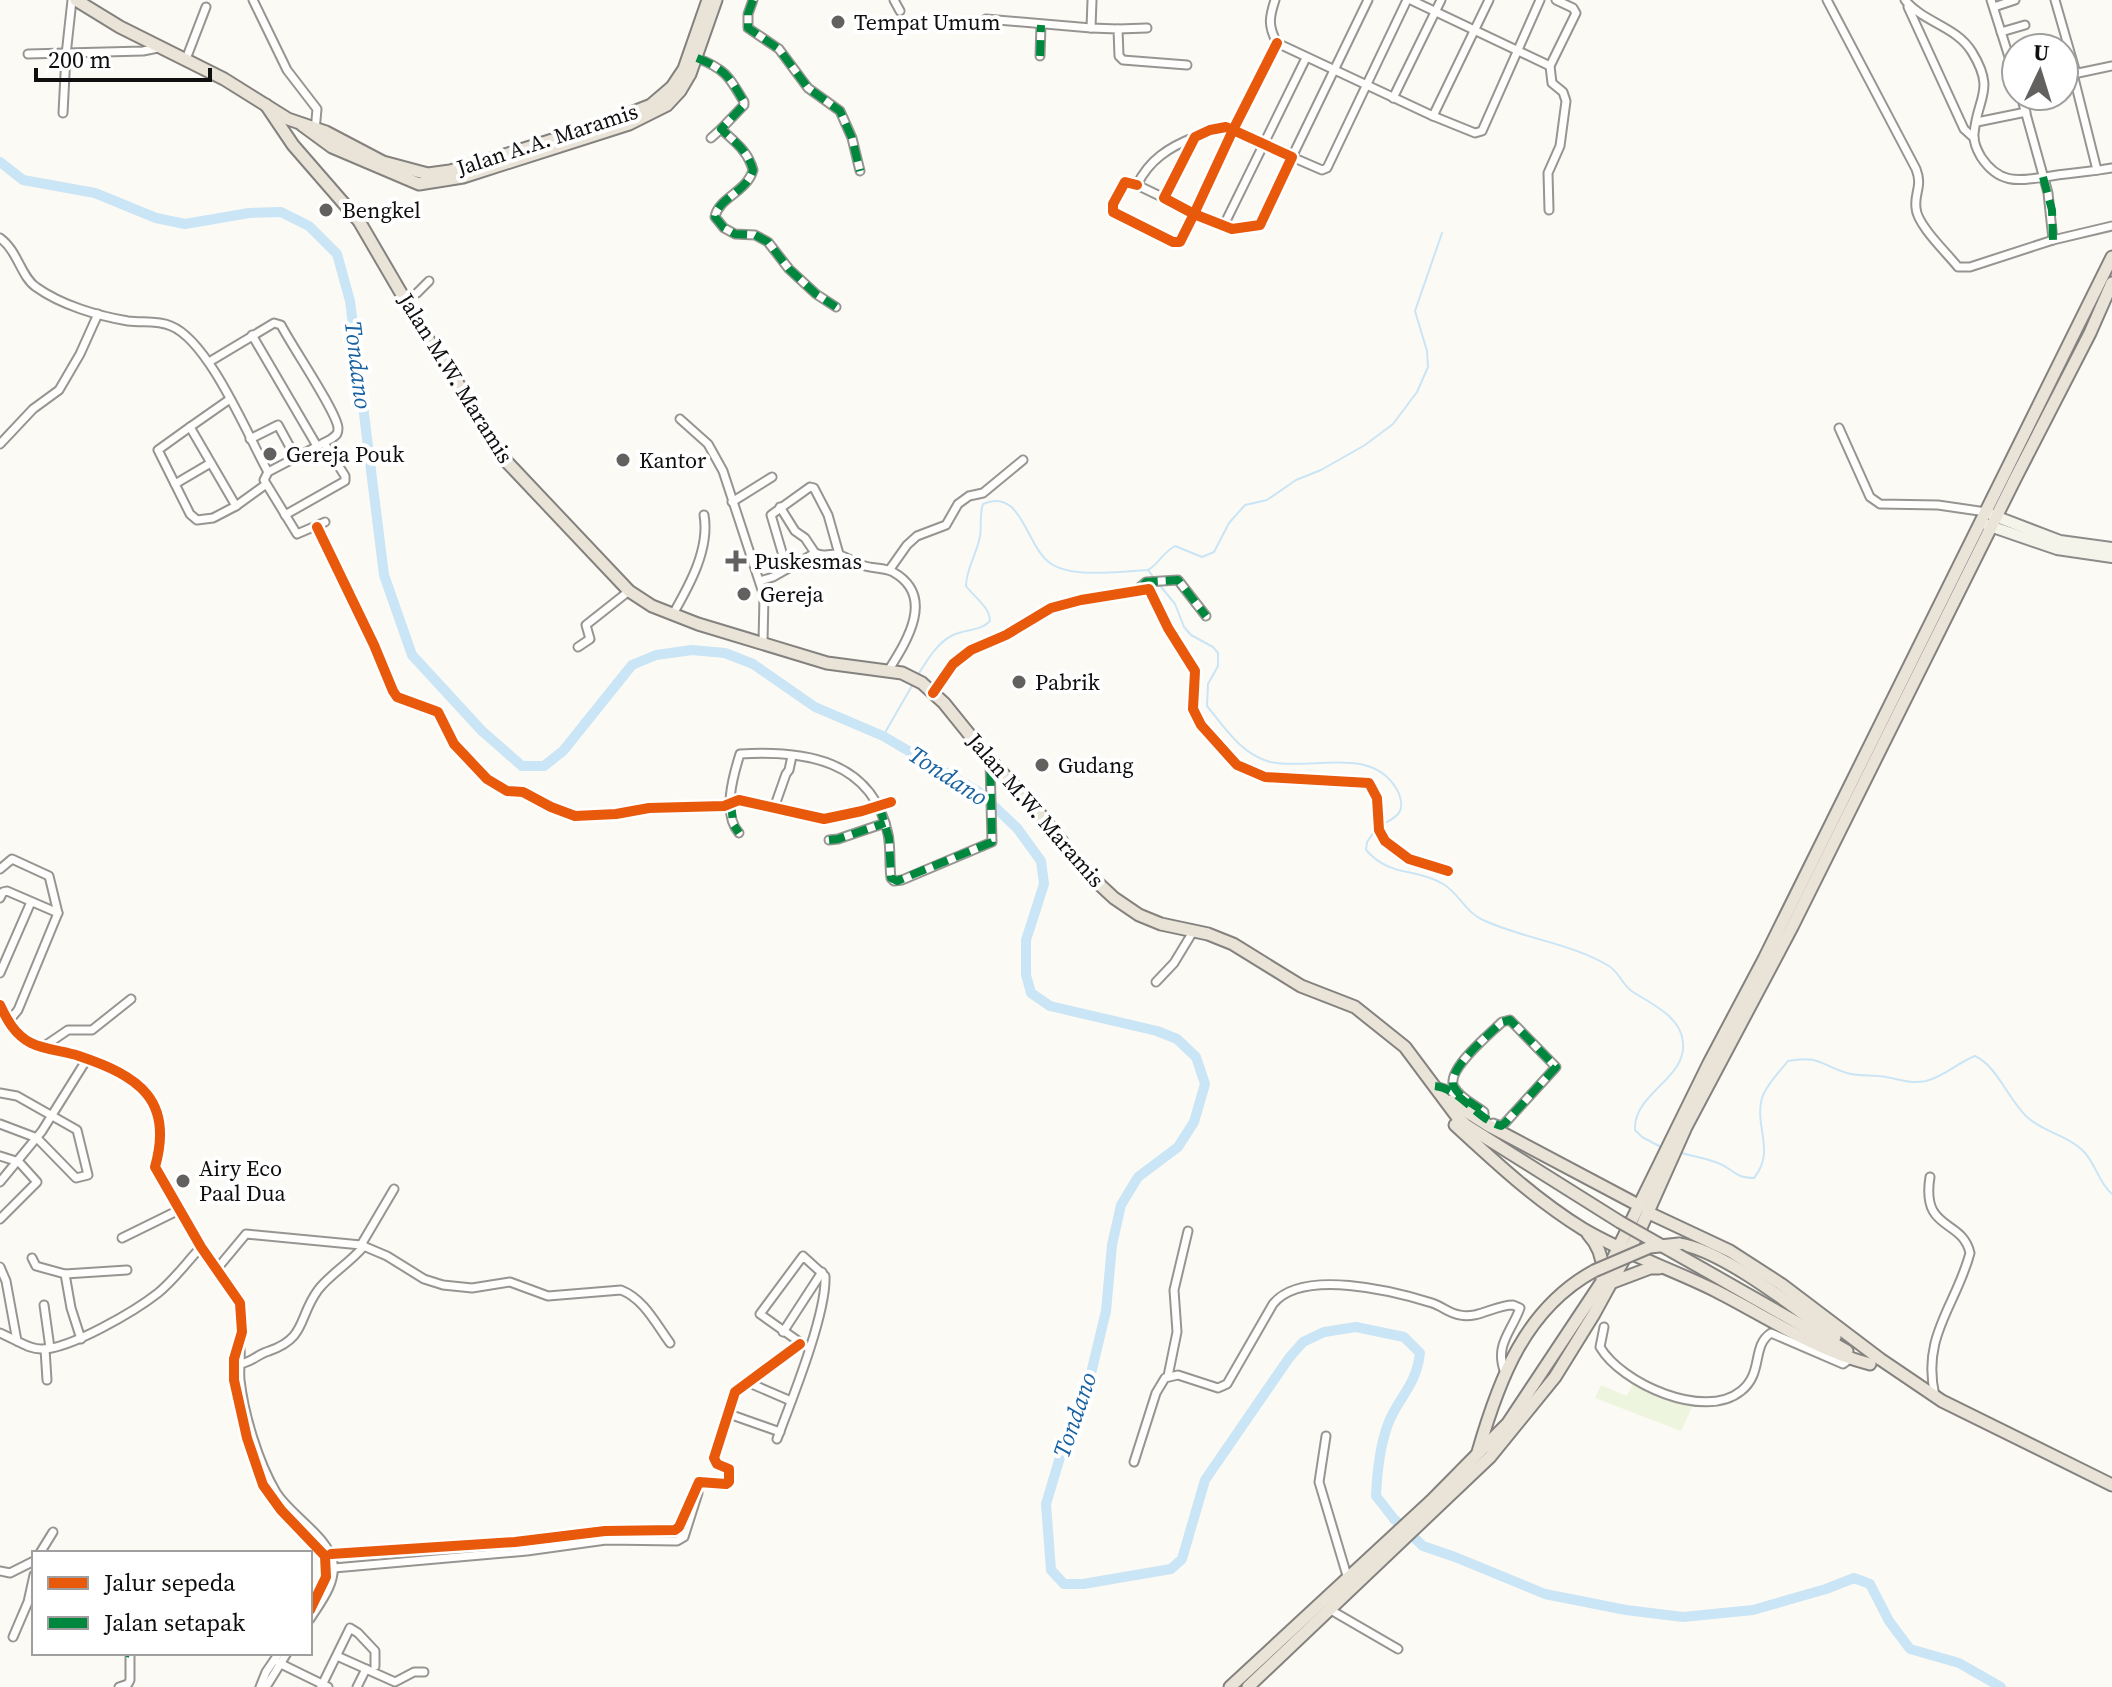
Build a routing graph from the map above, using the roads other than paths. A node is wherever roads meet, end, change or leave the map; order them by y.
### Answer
1 (74, 0) edge
2 (253, 0) edge
3 (708, 0) edge
4 (716, 0) edge
5 (753, 0) edge
6 (894, 0) edge
7 (1092, 0) edge
8 (1275, 0) edge
9 (1368, 0) edge
10 (1409, 0) edge
11 (1441, 0) edge
12 (1489, 0) edge
13 (1540, 0) edge
14 (1556, 0) edge
15 (1827, 0) edge
16 (2015, 0) edge
17 (2055, 0) edge
18 (1906, 1) edge
19 (1992, 3) edge
20 (206, 7) dead end
21 (900, 11) dead end
22 (1435, 12) junction
23 (986, 19) dead end
24 (1041, 25) junction
25 (2025, 25) dead end
26 (1091, 28) junction
27 (1147, 28) dead end
28 (1118, 29) junction
29 (1474, 30) junction
30 (2001, 32) joint
31 (2062, 32) edge
32 (1277, 43) junction
33 (160, 47) junction
34 (1516, 51) junction
35 (28, 54) dead end
36 (66, 55) junction
37 (1040, 56) dead end
38 (697, 58) junction
39 (1306, 58) junction
40 (186, 59) junction
41 (1187, 65) dead end
42 (1550, 66) junction
43 (2112, 66) edge
44 (1334, 71) junction
45 (2080, 72) edge
46 (1365, 86) junction
47 (1393, 98) junction
48 (266, 105) junction
49 (2080, 107) edge
50 (2026, 112) joint
51 (63, 113) dead end
52 (1433, 116) junction
53 (1977, 122) junction
54 (721, 129) junction
55 (310, 130) junction
56 (1233, 130) junction
57 (1195, 137) junction
58 (711, 138) dead end
59 (1974, 139) junction
60 (1263, 143) junction
61 (293, 145) junction
62 (1169, 149) junction
63 (1185, 156) junction
64 (1292, 157) junction
65 (496, 163) junction
66 (2112, 168) edge
67 (2097, 170) junction
68 (860, 171) dead end
69 (2043, 177) junction
70 (1137, 185) junction
71 (1164, 198) junction
72 (1549, 210) dead end
73 (1194, 214) junction
74 (2112, 226) edge
75 (1223, 227) junction
76 (0, 238) edge
77 (2053, 240) junction
78 (2112, 257) edge
79 (429, 281) dead end
80 (2112, 283) edge
81 (405, 298) junction
82 (836, 307) dead end
83 (98, 314) junction
84 (252, 335) junction
85 (209, 362) junction
86 (230, 399) junction
87 (680, 419) dead end
88 (190, 427) junction
89 (1839, 428) dead end
90 (250, 439) junction
91 (0, 444) edge
92 (320, 444) junction
93 (296, 458) junction
94 (1023, 460) dead end
95 (209, 464) junction
96 (268, 472) junction
97 (772, 477) dead end
98 (175, 484) junction
99 (265, 485) junction
100 (732, 502) junction
101 (236, 506) junction
102 (780, 507) junction
103 (285, 515) junction
104 (704, 515) dead end
105 (1989, 520) junction
106 (325, 522) dead end
107 (317, 527) junction
108 (2112, 548) edge
109 (815, 553) junction
110 (839, 554) junction
111 (2112, 557) edge
112 (787, 569) junction
113 (890, 569) junction
114 (760, 581) junction
115 (1136, 590) junction
116 (629, 591) junction
117 (673, 614) junction
118 (1206, 616) dead end
119 (763, 642) junction
120 (578, 647) dead end
121 (888, 671) junction
122 (933, 693) junction
123 (792, 756) junction
124 (990, 766) junction
125 (731, 802) junction
126 (891, 802) dead end
127 (879, 805) junction
128 (774, 808) junction
129 (885, 823) junction
130 (739, 833) dead end
131 (829, 840) dead end
132 (0, 869) edge
133 (1448, 871) dead end
134 (1, 895) edge
135 (31, 902) junction
136 (58, 913) junction
137 (1194, 930) junction
138 (0, 973) edge
139 (1156, 982) dead end
140 (131, 999) dead end
141 (0, 1005) edge
142 (8, 1022) junction
143 (43, 1047) junction
144 (87, 1059) junction
145 (0, 1093) edge
146 (1440, 1093) junction
147 (52, 1114) junction
148 (1484, 1117) junction
149 (0, 1124) edge
150 (37, 1138) junction
151 (0, 1156) edge
152 (19, 1162) junction
153 (1930, 1177) dead end
154 (0, 1182) edge
155 (394, 1189) dead end
156 (181, 1209) junction
157 (1644, 1209) junction
158 (0, 1219) edge
159 (1582, 1228) junction
160 (1188, 1231) dead end
161 (122, 1238) dead end
162 (362, 1246) junction
163 (201, 1247) junction
164 (1623, 1250) junction
165 (32, 1258) dead end
166 (0, 1267) edge
167 (1664, 1268) junction
168 (127, 1270) dead end
169 (216, 1270) junction
170 (822, 1272) junction
171 (65, 1274) junction
172 (1607, 1282) junction
173 (44, 1305) dead end
174 (1604, 1327) dead end
175 (783, 1332) junction
176 (0, 1333) edge
177 (81, 1339) junction
178 (17, 1341) junction
179 (239, 1343) junction
180 (670, 1343) dead end
181 (800, 1344) junction
182 (808, 1348) junction
183 (48, 1349) junction
184 (1860, 1360) junction
185 (240, 1364) junction
186 (1506, 1375) junction
187 (1168, 1376) junction
188 (47, 1380) dead end
189 (747, 1382) junction
190 (1923, 1389) junction
191 (1935, 1396) junction
192 (791, 1401) junction
193 (729, 1414) junction
194 (245, 1416) junction
195 (1326, 1436) dead end
196 (1478, 1452) junction
197 (1134, 1462) dead end
198 (2112, 1485) edge
199 (1450, 1488) junction
200 (53, 1532) dead end
201 (606, 1536) junction
202 (41, 1551) edge
203 (331, 1554) junction
204 (1376, 1558) junction
205 (32, 1562) edge
206 (334, 1568) junction
207 (0, 1571) edge
208 (1348, 1579) junction
209 (32, 1584) edge
210 (312, 1606) edge
211 (1329, 1609) junction
212 (312, 1616) edge
213 (13, 1637) dead end
214 (1398, 1649) dead end
215 (129, 1655) edge
216 (278, 1655) edge
217 (285, 1655) edge
218 (337, 1656) junction
219 (279, 1663) junction
220 (370, 1668) junction
221 (424, 1672) dead end
222 (324, 1686) edge
223 (119, 1687) edge
224 (260, 1687) edge
225 (266, 1687) edge
226 (357, 1687) edge
227 (1230, 1687) edge
228 (1248, 1687) edge

1 - 33 highway
1 - 36 street
2 - 55 street
3 - 65 highway, Jalan A.A. Maramis
4 - 38 highway
5 - 68 street
6 - 21 street
7 - 26 street
8 - 32 street
9 - 44 street
10 - 22 street
10 - 46 street
11 - 22 street
12 - 29 street
13 - 34 street
14 - 42 street
15 - 77 street
16 - 19 street
17 - 31 street
18 - 53 street
18 - 59 street
19 - 30 street
20 - 40 street
22 - 29 street
22 - 47 street
23 - 24 street
24 - 26 street
24 - 37 street
25 - 30 street
26 - 28 street
27 - 28 street
28 - 41 street
29 - 34 street
29 - 52 street
32 - 39 street
32 - 56 street
33 - 36 street
33 - 40 highway
34 - 42 street
34 - 52 street
35 - 36 street
36 - 51 street
38 - 54 street
38 - 65 highway
39 - 44 street
39 - 60 street
40 - 48 highway
42 - 72 street
43 - 45 street
44 - 46 street
44 - 64 street
46 - 47 street
46 - 64 street
47 - 52 street
48 - 55 highway
48 - 61 highway, Jalan M.W. Maramis
49 - 67 street
50 - 53 street
50 - 69 street
53 - 59 street
54 - 58 street
54 - 82 street
55 - 61 highway
55 - 65 highway
56 - 57 street
56 - 60 street
56 - 73 street
57 - 62 street
57 - 63 street
59 - 69 street
60 - 64 street
60 - 75 street
61 - 81 highway, Jalan M.W. Maramis
62 - 63 street
62 - 70 street
63 - 71 street
64 - 75 street
66 - 67 street
67 - 69 street
69 - 77 street
70 - 71 street
70 - 73 street
71 - 73 street
73 - 75 street
74 - 77 street
76 - 83 street
78 - 105 highway
79 - 81 street
80 - 105 highway
81 - 116 highway, Jalan M.W. Maramis
83 - 85 street
83 - 91 street
84 - 85 street
84 - 92 street
84 - 92 street
85 - 86 street
86 - 88 street
86 - 90 street
87 - 100 street
88 - 95 street
88 - 98 street
89 - 105 street
90 - 93 street
90 - 96 street
92 - 93 street
92 - 103 street
93 - 96 street
94 - 113 street
95 - 98 street
95 - 101 street
96 - 99 street
97 - 100 street
98 - 101 street
99 - 101 street
99 - 103 street
100 - 114 street
102 - 109 street
102 - 110 street
102 - 112 street
103 - 107 street
104 - 117 street
105 - 108 main road
105 - 111 main road
105 - 157 highway
106 - 107 street
107 - 125 street
109 - 110 street
109 - 112 street
110 - 113 street
112 - 114 street
113 - 121 street
114 - 119 street
115 - 118 street
115 - 122 street
115 - 133 street
116 - 117 highway, Jalan M.W. Maramis
116 - 120 street
117 - 119 highway, Jalan M.W. Maramis
119 - 121 highway, Jalan M.W. Maramis
121 - 122 highway, Jalan M.W. Maramis
122 - 124 highway, Jalan M.W. Maramis
123 - 125 street
123 - 127 street
123 - 128 street
124 - 129 street
124 - 137 highway, Jalan M.W. Maramis
125 - 128 street
125 - 130 street
126 - 127 street
127 - 128 street
127 - 129 street
129 - 131 street
132 - 136 street
134 - 135 street
135 - 136 street
135 - 138 street
136 - 142 street
137 - 139 street
137 - 146 highway, Jalan M.W. Maramis
140 - 143 street
141 - 142 street
142 - 143 street
143 - 144 street
144 - 147 street
144 - 156 street
145 - 147 street
146 - 148 street
146 - 157 highway
146 - 159 highway
146 - 184 highway, bridge
147 - 150 street
147 - 150 street
148 - 148 street
149 - 150 street
150 - 152 street
151 - 152 street
152 - 154 street
152 - 158 street
153 - 191 street
155 - 162 street
156 - 161 street
156 - 163 street
157 - 164 highway
157 - 190 highway
159 - 164 highway
159 - 172 highway
160 - 187 street
162 - 169 street
162 - 180 street
162 - 185 street
163 - 169 street
163 - 177 street
164 - 167 highway
164 - 172 highway
165 - 171 street
166 - 178 street
167 - 172 highway
167 - 184 highway
168 - 171 street
169 - 179 street
170 - 175 street
170 - 175 street
170 - 182 street
171 - 177 street
172 - 196 highway
172 - 199 highway
173 - 183 street
174 - 184 street
175 - 181 street
176 - 178 street
177 - 183 street
178 - 183 street
179 - 185 street
179 - 194 street
181 - 182 street
181 - 189 street
182 - 192 street
183 - 188 street
184 - 186 highway, bridge
184 - 190 highway
185 - 194 street
186 - 187 street
186 - 196 highway
187 - 197 street
189 - 192 street
189 - 193 street
190 - 191 highway
191 - 198 highway
192 - 193 street
193 - 201 street
194 - 203 street
194 - 210 street
195 - 208 street
196 - 199 highway
199 - 204 highway
200 - 202 street
201 - 203 street
201 - 206 street
203 - 206 street
204 - 208 highway
204 - 211 highway
205 - 207 street
206 - 212 street
208 - 227 highway
209 - 213 street
211 - 214 street
211 - 228 highway
215 - 223 street
216 - 224 street
217 - 219 street
218 - 220 street
218 - 220 street
218 - 222 street
219 - 222 street
219 - 225 street
220 - 221 street
220 - 226 street

